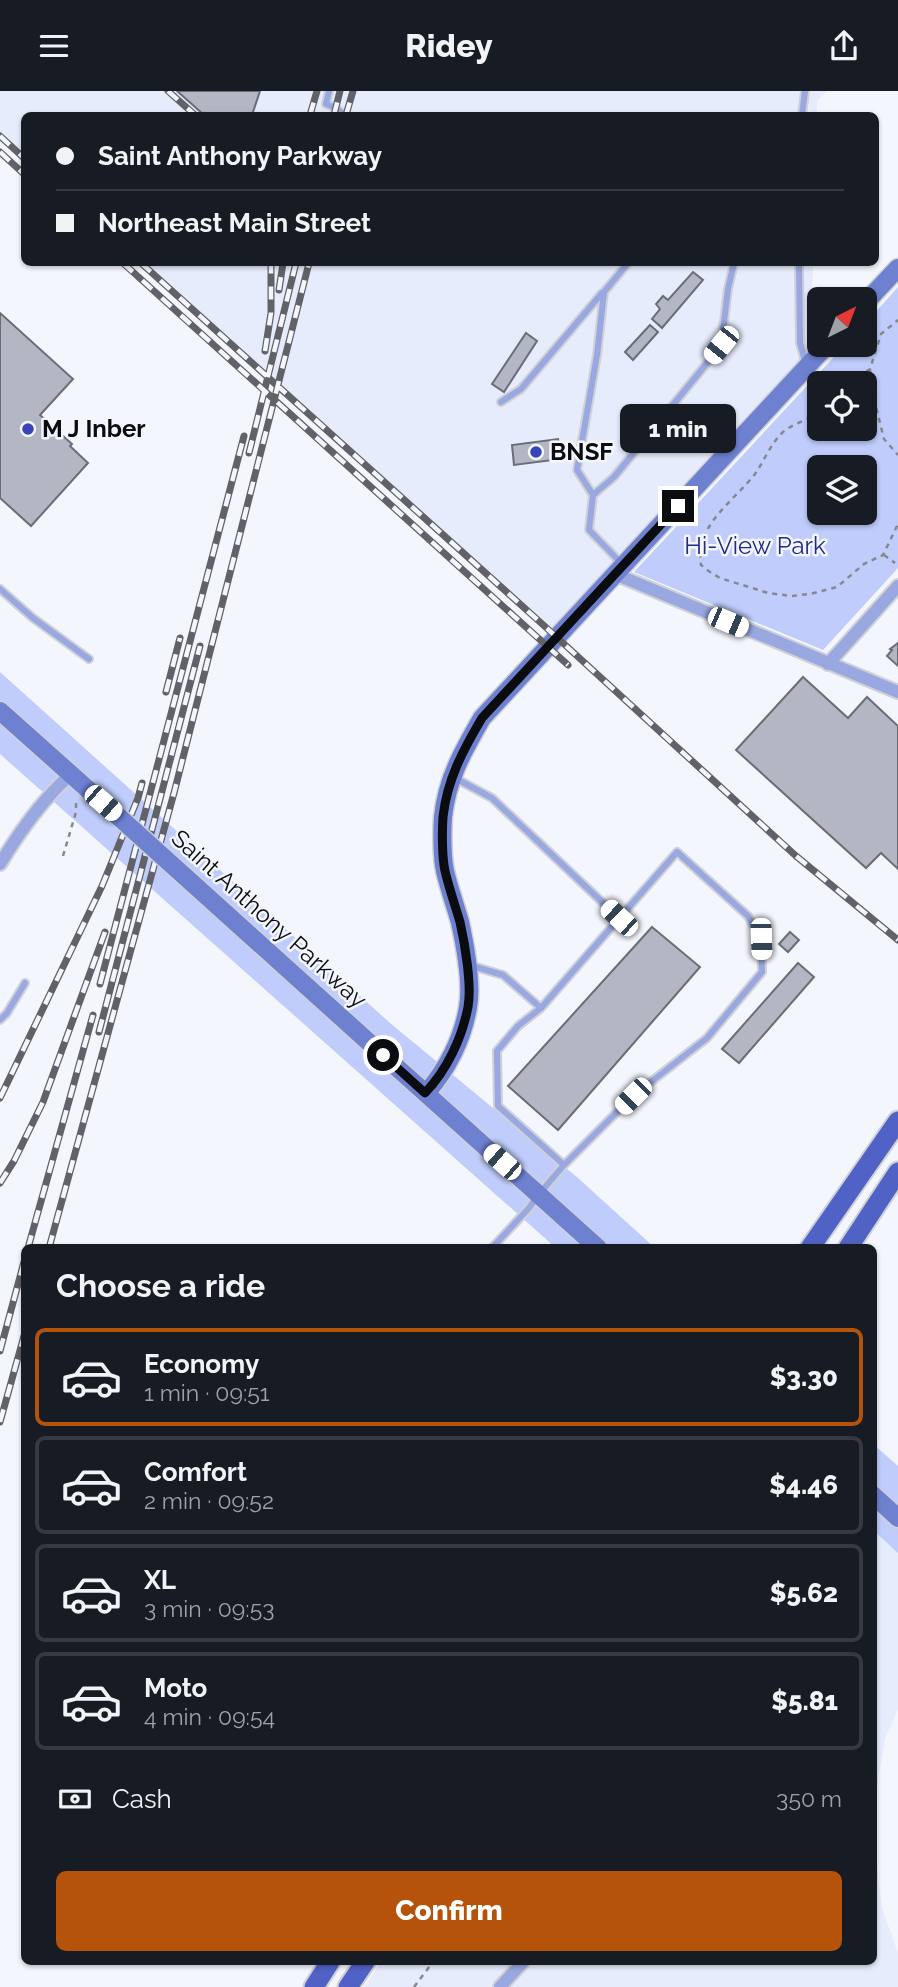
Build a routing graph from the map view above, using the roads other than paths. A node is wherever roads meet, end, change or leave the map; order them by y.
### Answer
1 (329, 91) edge
2 (805, 91) edge
3 (340, 112) edge
4 (802, 112) edge
5 (626, 266) edge
6 (733, 266) edge
7 (799, 266) edge
8 (898, 268) edge
9 (877, 290) edge
10 (604, 292) junction
11 (816, 357) edge
12 (806, 368) junction
13 (501, 401) dead end
14 (593, 495) junction
15 (620, 570) junction
16 (898, 586) edge
17 (0, 589) edge
18 (89, 659) dead end
19 (828, 663) junction
20 (898, 692) edge
21 (0, 712) edge
22 (70, 775) junction
23 (452, 776) junction
24 (0, 864) edge
25 (619, 918) junction
26 (467, 964) junction
27 (25, 983) dead end
28 (541, 1008) junction
29 (0, 1020) edge
30 (425, 1093) junction
31 (898, 1121) edge
32 (564, 1165) junction
33 (898, 1172) edge
34 (538, 1194) junction
35 (496, 1244) edge
36 (594, 1244) edge
37 (813, 1244) edge
38 (851, 1244) edge
39 (877, 1499) edge
40 (898, 1518) edge
41 (328, 1965) edge
42 (363, 1965) edge
43 (520, 1965) edge
44 (314, 1987) edge
45 (348, 1987) edge
46 (500, 1987) edge

1 - 3 lane
2 - 4 lane
5 - 10 lane
6 - 14 lane
7 - 12 lane
8 - 9 street
10 - 13 lane
10 - 14 lane
11 - 12 street
12 - 15 street
14 - 15 lane
15 - 19 street
15 - 23 street
16 - 19 street
17 - 18 lane
19 - 20 street
21 - 22 street, Saint Anthony Parkway
22 - 24 street
22 - 30 street, Saint Anthony Parkway, bridge
23 - 25 lane
23 - 26 street
25 - 28 lane
25 - 32 lane
26 - 28 lane
26 - 30 street
27 - 29 lane
28 - 32 lane
30 - 34 street, Saint Anthony Parkway
31 - 37 main road
32 - 34 lane
33 - 38 main road
34 - 35 lane
34 - 36 street, Saint Anthony Parkway
39 - 40 street
41 - 44 main road
42 - 45 main road
43 - 46 street

